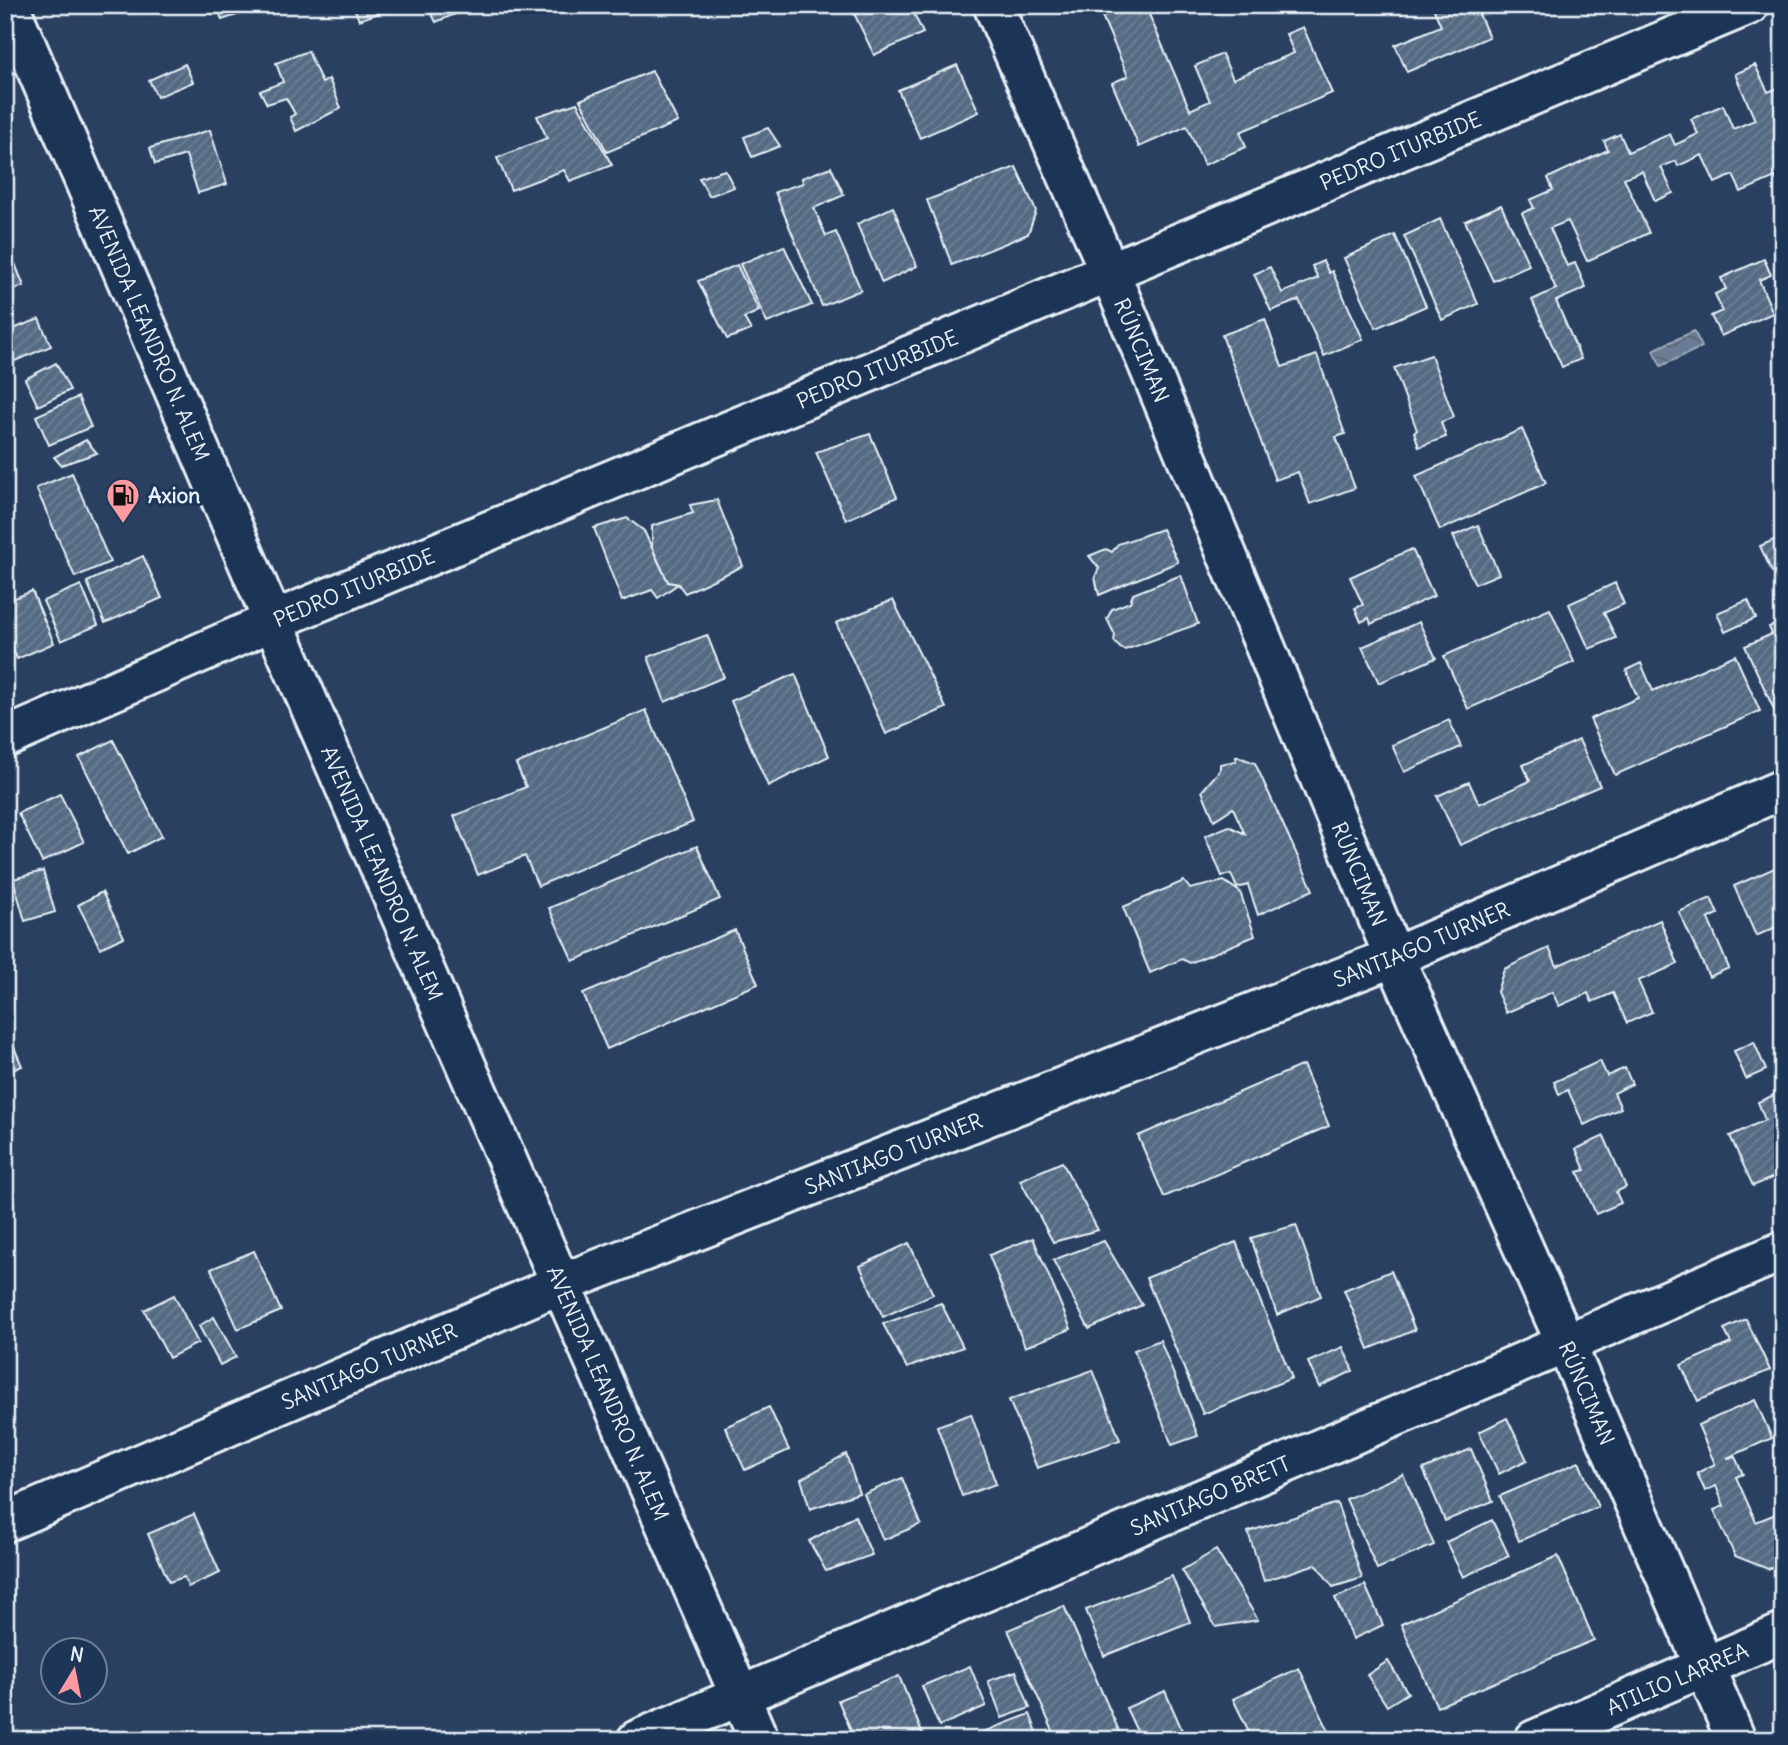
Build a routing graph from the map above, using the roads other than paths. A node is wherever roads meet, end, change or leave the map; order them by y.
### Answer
1 (9, 5) edge
2 (993, 5) edge
3 (1749, 5) edge
4 (1110, 273) junction
5 (273, 621) junction
6 (5, 738) edge
7 (1783, 789) edge
8 (1394, 957) junction
9 (1783, 1251) edge
10 (563, 1283) junction
11 (1566, 1344) junction
12 (5, 1522) edge
13 (1783, 1633) edge
14 (1705, 1667) junction
15 (740, 1696) junction
16 (637, 1740) edge
17 (759, 1740) edge
18 (1534, 1740) edge
19 (1736, 1740) edge

1 - 5 street, AVENIDA LEANDRO N. ALEM
2 - 4 street, RÚNCIMAN
3 - 4 street, PEDRO ITURBIDE
4 - 5 street, PEDRO ITURBIDE
4 - 8 street, RÚNCIMAN
5 - 6 street, PEDRO ITURBIDE
5 - 10 street, AVENIDA LEANDRO N. ALEM
7 - 8 street, SANTIAGO TURNER
8 - 10 street, SANTIAGO TURNER
8 - 11 street, RÚNCIMAN
9 - 11 street, SANTIAGO BRETT
10 - 12 street, SANTIAGO TURNER
10 - 15 street, AVENIDA LEANDRO N. ALEM
11 - 14 street, RÚNCIMAN
11 - 15 street, SANTIAGO BRETT
13 - 14 street, ATILIO LARREA
14 - 18 street, ATILIO LARREA
14 - 19 street, RÚNCIMAN
15 - 16 street, SANTIAGO BRETT
15 - 17 street, AVENIDA LEANDRO N. ALEM

